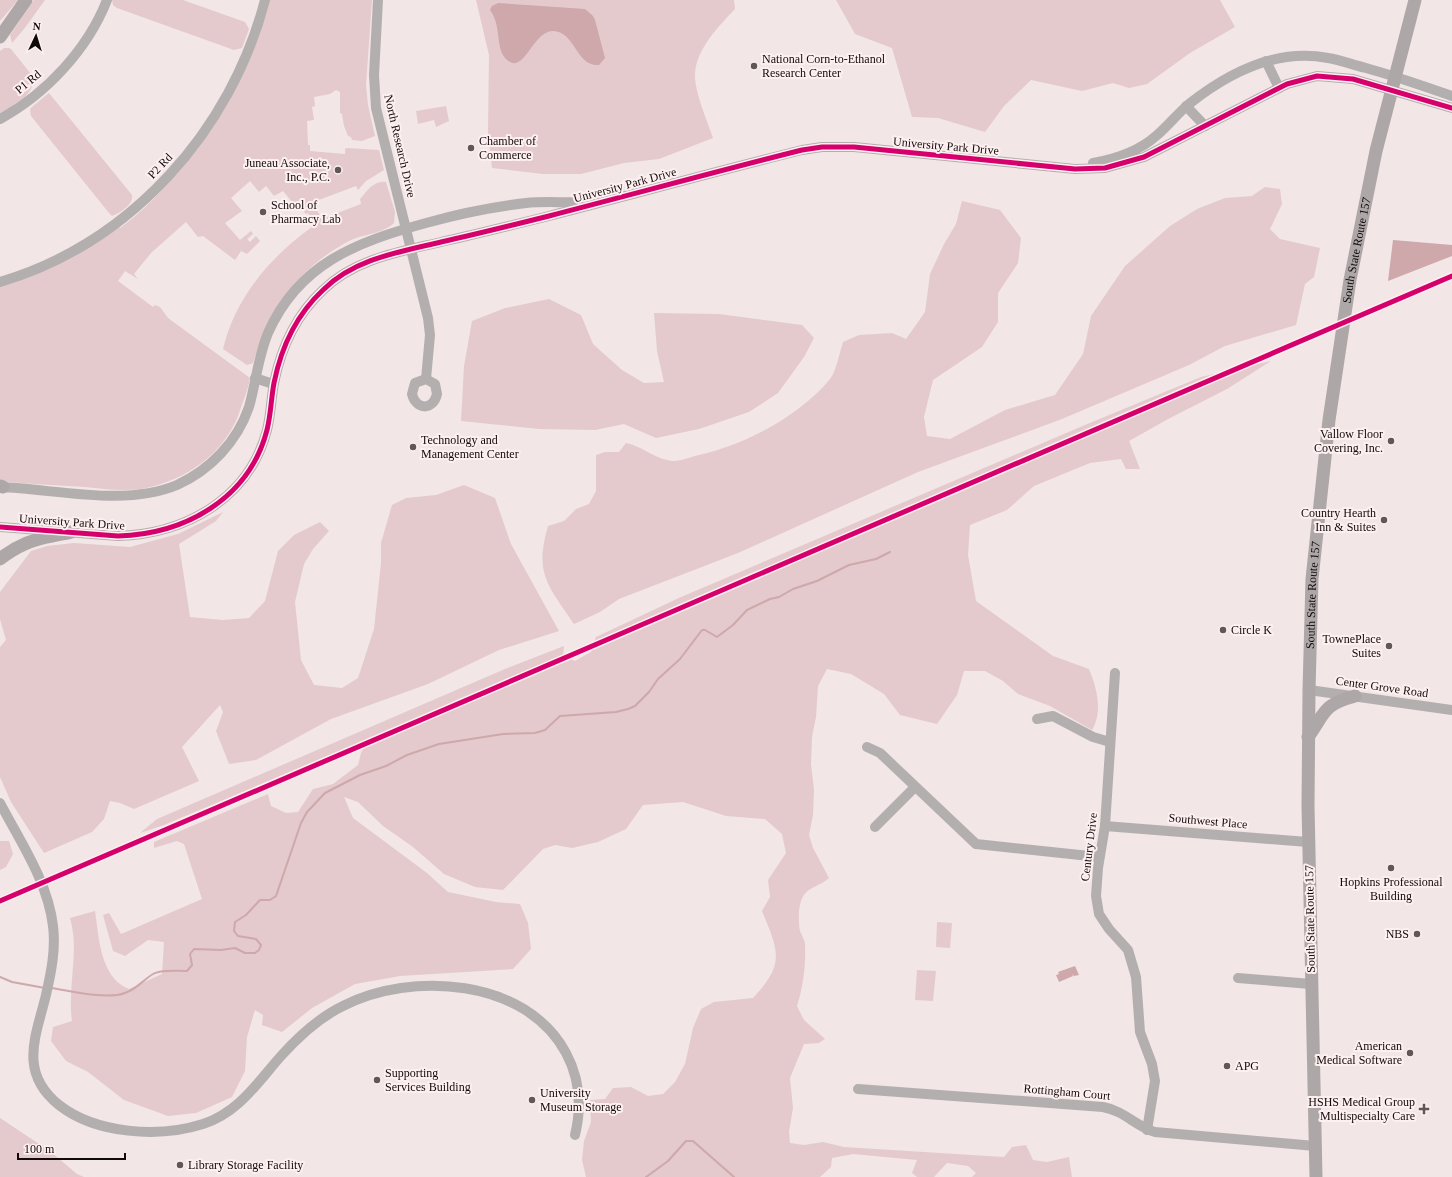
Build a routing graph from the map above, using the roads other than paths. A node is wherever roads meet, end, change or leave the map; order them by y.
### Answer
1 (26, 0) edge
2 (107, 0) edge
3 (265, 0) edge
4 (378, 0) edge
5 (1415, 0) edge
6 (1, 33) edge
7 (1266, 61) junction
8 (1394, 76) junction
9 (1278, 88) junction
10 (1391, 90) junction
11 (1452, 96) edge
12 (1186, 106) junction
13 (1452, 108) edge
14 (0, 119) edge
15 (1205, 126) junction
16 (1051, 166) junction
17 (604, 201) junction
18 (406, 228) junction
19 (412, 249) junction
20 (0, 282) edge
21 (255, 378) junction
22 (426, 379) dead end
23 (273, 384) junction
24 (1, 487) edge
25 (0, 527) edge
26 (71, 532) junction
27 (0, 559) edge
28 (1115, 673) dead end
29 (1309, 690) junction
30 (1355, 696) junction
31 (1452, 710) edge
32 (1037, 719) dead end
33 (1308, 737) junction
34 (1110, 742) junction
35 (867, 747) dead end
36 (915, 787) junction
37 (0, 802) edge
38 (1105, 826) junction
39 (874, 827) dead end
40 (1308, 842) junction
41 (1099, 857) junction
42 (1238, 978) dead end
43 (1311, 984) junction
44 (858, 1089) dead end
45 (1147, 1130) junction
46 (575, 1135) dead end
47 (1315, 1146) junction
48 (1316, 1177) edge

1 - 6 main road
2 - 14 street, P1 Rd
3 - 20 street, P2 Rd
4 - 18 street, North Research Drive
5 - 8 main road, South State Route 157
7 - 8 street, University Park Drive
7 - 9 street
7 - 12 street, University Park Drive
8 - 10 main road, South State Route 157
8 - 11 street, University Park Drive
9 - 10 street, University Park Drive
9 - 15 street, University Park Drive
10 - 13 street, University Park Drive
10 - 29 main road, South State Route 157
12 - 15 street
12 - 16 street, University Park Drive
15 - 16 street, University Park Drive
16 - 17 street, University Park Drive
17 - 18 street, University Park Drive
17 - 19 street, University Park Drive
18 - 19 street, North Research Drive
18 - 21 street, University Park Drive
19 - 22 street, North Research Drive
19 - 23 street, University Park Drive
21 - 23 street
21 - 24 street, University Park Drive
23 - 26 street, University Park Drive
25 - 26 street, University Park Drive
26 - 27 main road
28 - 34 street, Century Drive
29 - 30 street, Center Grove Road
29 - 33 main road, South State Route 157
30 - 31 street, Center Grove Road
30 - 33 main road
32 - 34 street
33 - 40 main road, South State Route 157
34 - 38 street, Century Drive
35 - 36 street
36 - 39 street
36 - 41 street
37 - 46 street
38 - 40 street, Southwest Place
38 - 41 street, Century Drive
40 - 43 main road, South State Route 157
41 - 45 street, Century Drive
42 - 43 street
43 - 47 main road, South State Route 157
44 - 45 street, Rottingham Court
45 - 47 street, Rottingham Court
47 - 48 main road, South State Route 157

